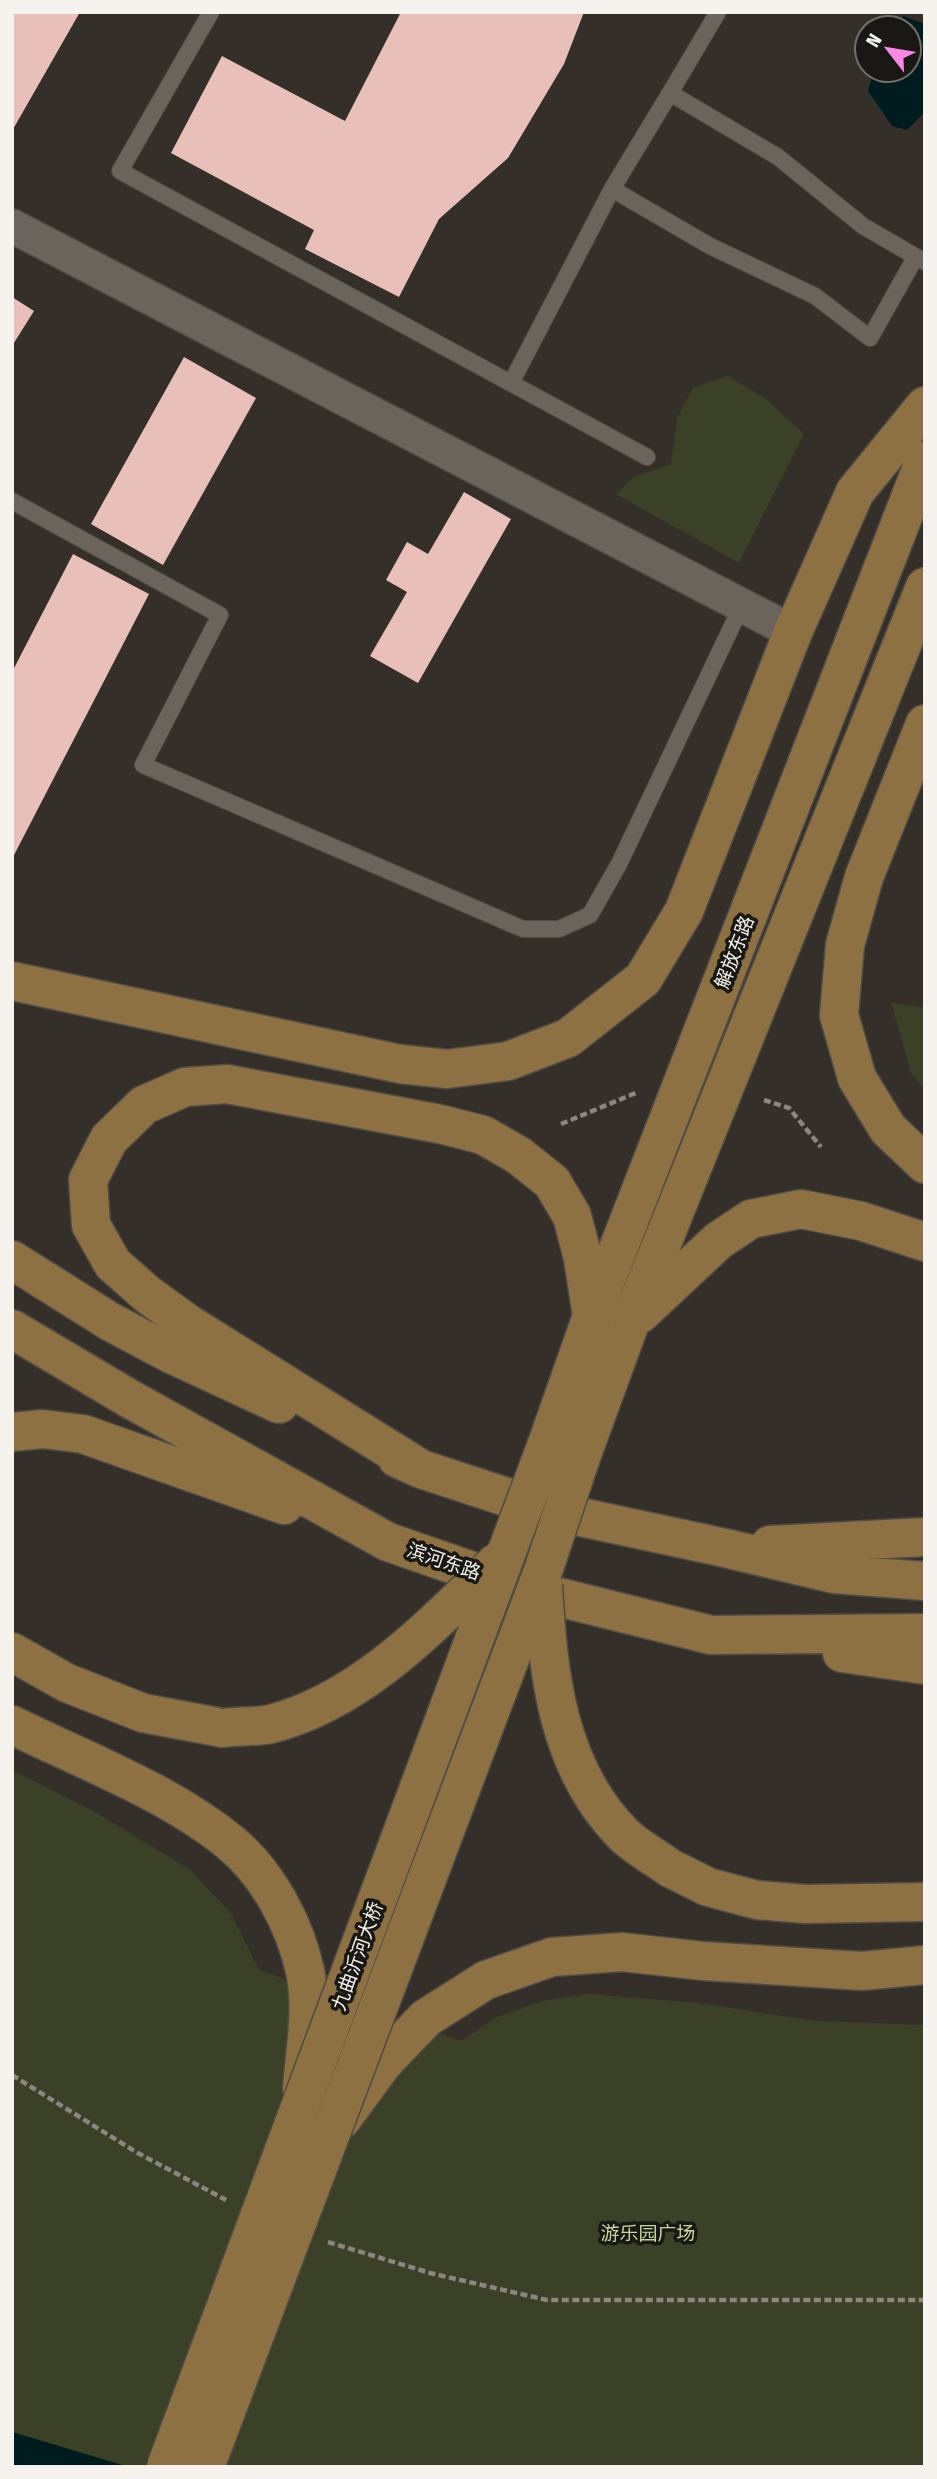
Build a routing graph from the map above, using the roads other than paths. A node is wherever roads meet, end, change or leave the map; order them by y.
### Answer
1 (211, 12) edge
2 (718, 12) edge
3 (670, 93) junction
4 (612, 189) junction
5 (12, 226) edge
6 (920, 260) edge
7 (511, 383) junction
8 (925, 406) edge
9 (647, 457) dead end
10 (925, 460) edge
11 (12, 501) edge
12 (925, 587) edge
13 (742, 605) junction
14 (793, 632) junction
15 (925, 724) edge
16 (12, 981) edge
17 (925, 1164) edge
18 (925, 1242) edge
19 (12, 1260) edge
20 (592, 1316) junction
21 (630, 1323) junction
22 (12, 1329) edge
23 (12, 1432) edge
24 (564, 1450) junction
25 (421, 1469) junction
26 (925, 1537) edge
27 (388, 1542) junction
28 (725, 1548) junction
29 (507, 1552) junction
30 (543, 1571) junction
31 (925, 1581) edge
32 (925, 1633) edge
33 (711, 1635) junction
34 (12, 1652) edge
35 (925, 1665) edge
36 (12, 1725) edge
37 (925, 1902) edge
38 (925, 1965) edge
39 (301, 2108) junction
40 (328, 2137) junction
41 (166, 2467) edge
42 (205, 2467) edge

1 - 7 lane
2 - 3 lane
3 - 4 lane
3 - 6 lane
4 - 6 lane
4 - 7 lane
5 - 13 street
7 - 9 lane
8 - 14 main road
10 - 20 main road, 解放东路
11 - 13 lane
12 - 21 main road
13 - 14 street
14 - 16 main road
15 - 17 main road
18 - 21 main road
19 - 25 main road
20 - 24 main road, 解放东路
20 - 25 main road
21 - 24 main road
22 - 27 main road, 滨河东路
23 - 27 main road
24 - 29 main road, 九曲沂河大桥, bridge
24 - 30 main road, 九曲沂河大桥, bridge
25 - 28 main road
26 - 28 main road
27 - 33 main road, 滨河东路
28 - 31 main road
29 - 34 main road, bridge
29 - 39 main road, 九曲沂河大桥, bridge
30 - 37 main road, bridge
30 - 40 main road, 九曲沂河大桥, bridge
32 - 33 main road, 滨河东路
33 - 35 main road
36 - 39 main road, bridge
38 - 40 main road, bridge
39 - 41 main road, 九曲沂河大桥, bridge
40 - 42 main road, 九曲沂河大桥, bridge

